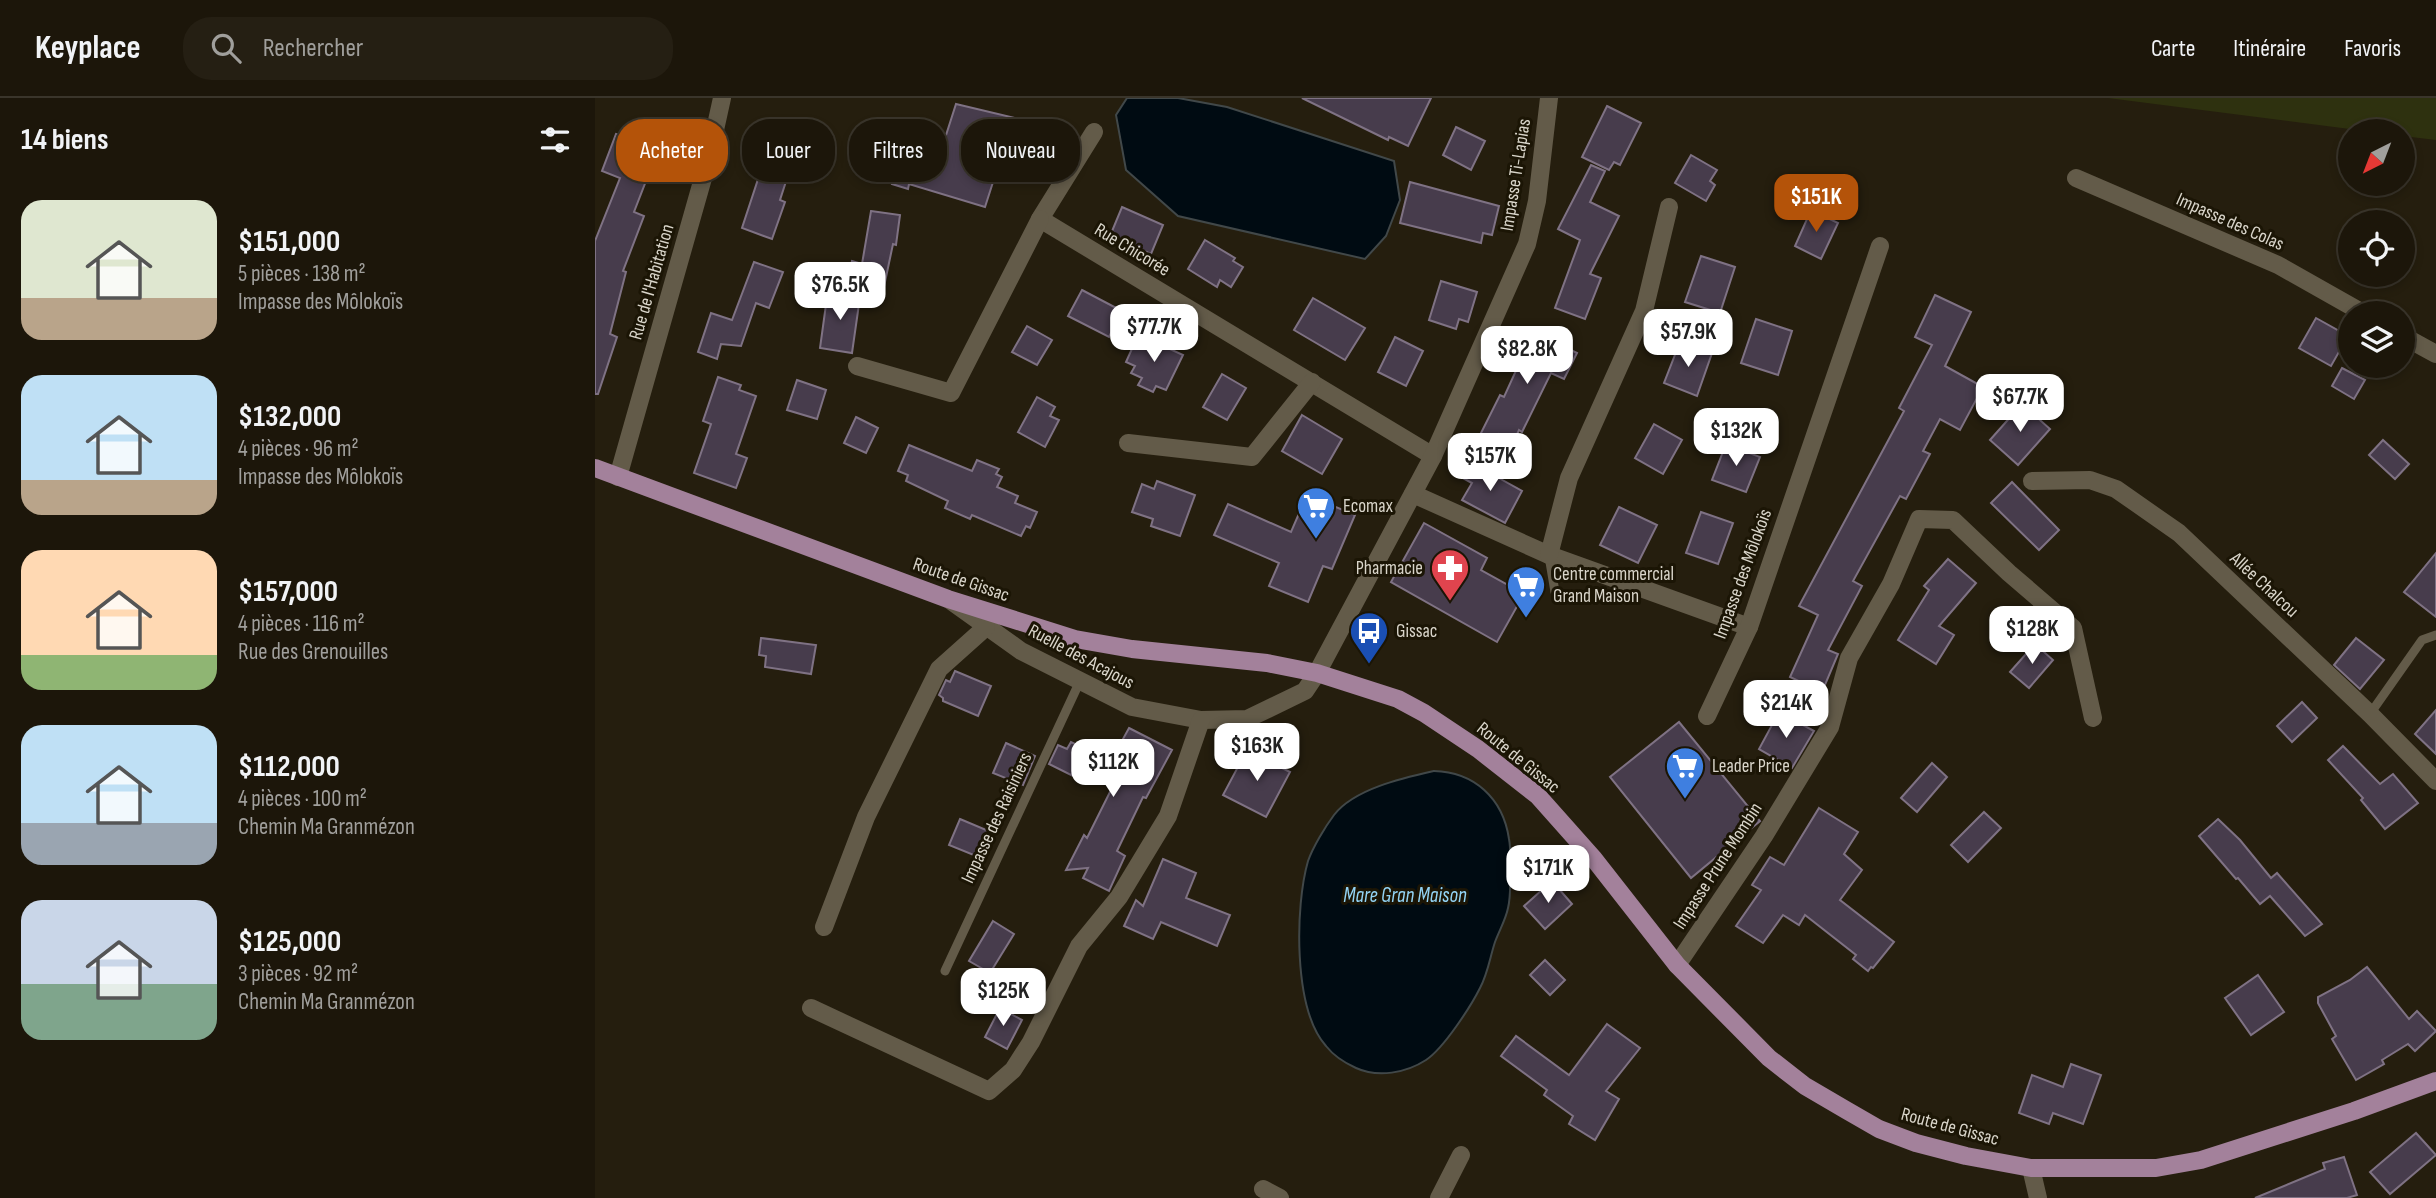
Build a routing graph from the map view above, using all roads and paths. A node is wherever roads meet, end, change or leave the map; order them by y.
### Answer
1 (722, 98) edge
2 (1549, 98) edge
3 (1094, 132) dead end
4 (2076, 178) dead end
5 (1669, 207) dead end
6 (1039, 219) junction
7 (1879, 246) dead end
8 (2342, 301) edge
9 (2415, 343) edge
10 (2436, 354) edge
11 (857, 366) dead end
12 (1312, 383) junction
13 (1128, 443) dead end
14 (1433, 456) junction
15 (595, 468) edge
16 (618, 477) junction
17 (2032, 481) dead end
18 (1413, 494) junction
19 (1549, 555) junction
20 (1555, 592) dead end
21 (948, 599) junction
22 (986, 627) junction
23 (1749, 627) junction
24 (2436, 635) edge
25 (1317, 673) junction
26 (1080, 681) junction
27 (2370, 714) junction
28 (1707, 716) dead end
29 (2094, 718) dead end
30 (1201, 720) junction
31 (2436, 781) edge
32 (824, 927) dead end
33 (1677, 965) junction
34 (945, 971) dead end
35 (811, 1008) dead end
36 (2436, 1081) edge
37 (1461, 1155) dead end
38 (2031, 1168) junction
39 (1262, 1189) dead end
40 (1280, 1198) edge
41 (1439, 1198) edge
42 (2038, 1198) edge

1 - 16 street, Rue de l'Habitation
2 - 14 street, Impasse Ti-Lapias
3 - 6 street
4 - 8 street, Impasse des Colas
5 - 19 street
6 - 11 street
6 - 12 street, Rue Chicorée
7 - 23 street, Impasse des Môlokoïs
9 - 10 street
12 - 13 street
12 - 14 street, Rue Chicorée
14 - 18 street, Impasse Ti-Lapias
15 - 16 main road, Route de Gissac
16 - 21 main road, Route de Gissac
17 - 27 street, Allée Chalcou
18 - 19 street
18 - 25 street, Impasse Ti-Lapias
19 - 20 lane
19 - 23 street
21 - 22 street, Ruelle des Acajous
21 - 25 main road, Route de Gissac
22 - 26 street, Ruelle des Acajous
22 - 32 street
23 - 28 street, Impasse des Môlokoïs
24 - 27 lane
25 - 30 street, Ruelle des Acajous
25 - 33 main road, Route de Gissac
26 - 30 street, Ruelle des Acajous
26 - 34 lane, Impasse des Raisiniers
27 - 31 street, Allée Chalcou
29 - 33 street, Impasse Prune Mombin
30 - 35 street
33 - 38 main road, Route de Gissac
36 - 38 main road, Route de Gissac
37 - 41 street
38 - 42 street
39 - 40 street

